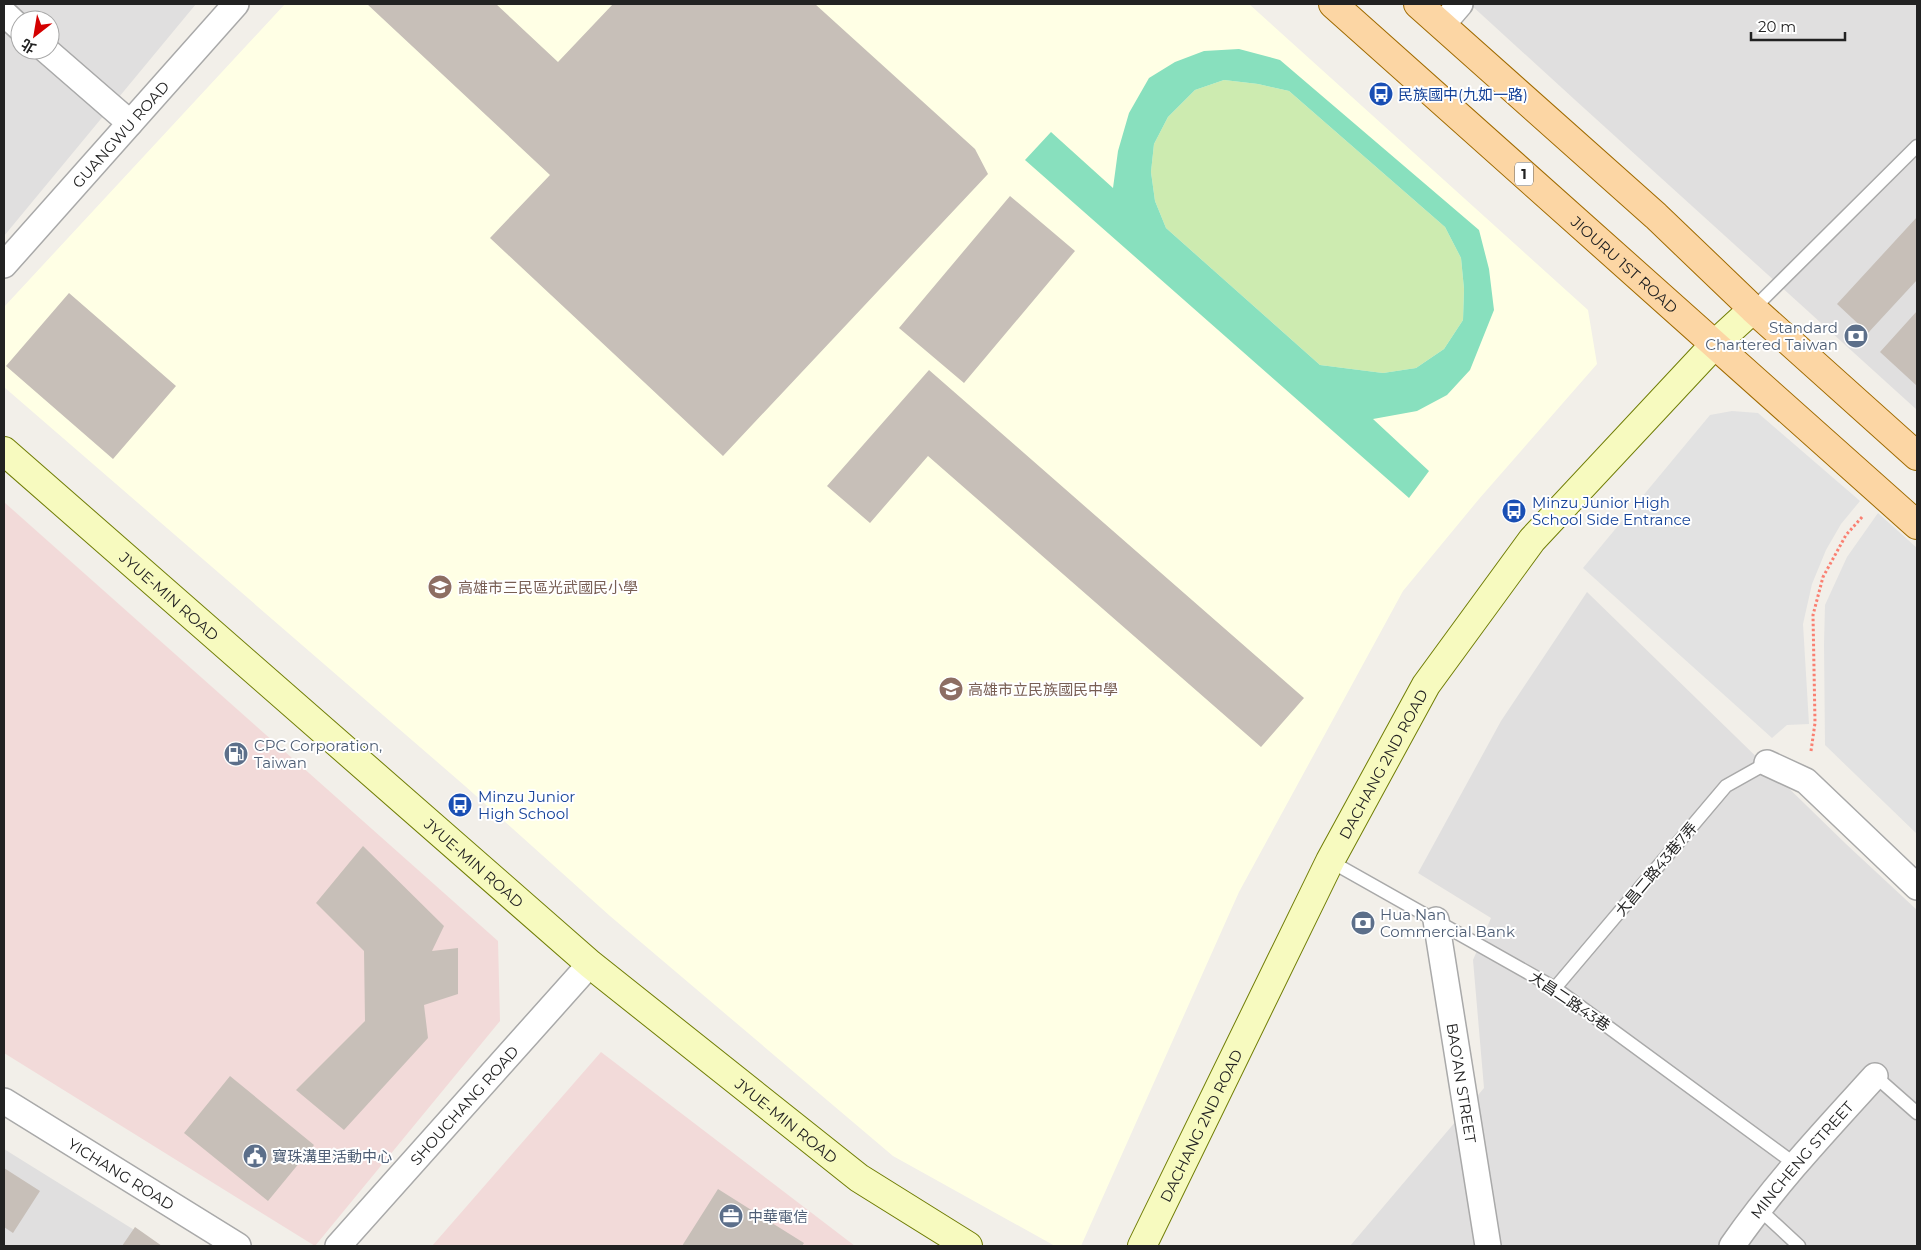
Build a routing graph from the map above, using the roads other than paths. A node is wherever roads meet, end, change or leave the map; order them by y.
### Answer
1 (236, 4) edge
2 (1334, 4) edge
3 (1418, 4) edge
4 (1460, 4) edge
5 (1442, 25) junction
6 (58, 60) edge
7 (130, 123) junction
8 (1917, 146) edge
9 (4, 265) edge
10 (1753, 309) junction
11 (1715, 344) junction
12 (4, 451) edge
13 (1917, 456) edge
14 (1917, 525) edge
15 (1767, 763) joint
16 (1330, 861) junction
17 (1917, 887) edge
18 (1436, 920) junction
19 (590, 964) junction
20 (1555, 988) junction
21 (1875, 1076) joint
22 (4, 1101) edge
23 (1917, 1113) edge
24 (1795, 1164) junction
25 (1758, 1208) junction
26 (238, 1246) edge
27 (338, 1246) edge
28 (968, 1246) edge
29 (1142, 1246) edge
30 (1488, 1246) edge
31 (1732, 1246) edge
32 (1799, 1246) edge

1 - 7 street, GUANGWU ROAD
2 - 11 main road, JIOURU 1ST ROAD / 1
3 - 5 main road
4 - 5 street
5 - 10 main road
6 - 7 street
7 - 9 street, GUANGWU ROAD
8 - 10 lane
10 - 11 street, DACHANG 2ND ROAD
10 - 13 main road
11 - 14 main road, JIOURU 1ST ROAD / 1
11 - 16 street, DACHANG 2ND ROAD
12 - 19 street, JYUE-MIN ROAD
15 - 17 street
15 - 20 lane, 大昌二路43巷7弄
16 - 18 lane, 大昌二路43巷
16 - 29 street, DACHANG 2ND ROAD
18 - 20 lane, 大昌二路43巷
18 - 30 street, BAO’AN STREET
19 - 27 street, SHOUCHANG ROAD
19 - 28 street, JYUE-MIN ROAD
20 - 24 lane, 大昌二路43巷
21 - 23 lane
21 - 24 street, MINCHENG STREET
22 - 26 street, YICHANG ROAD
24 - 25 street, MINCHENG STREET
25 - 31 street, MINCHENG STREET
25 - 32 lane

